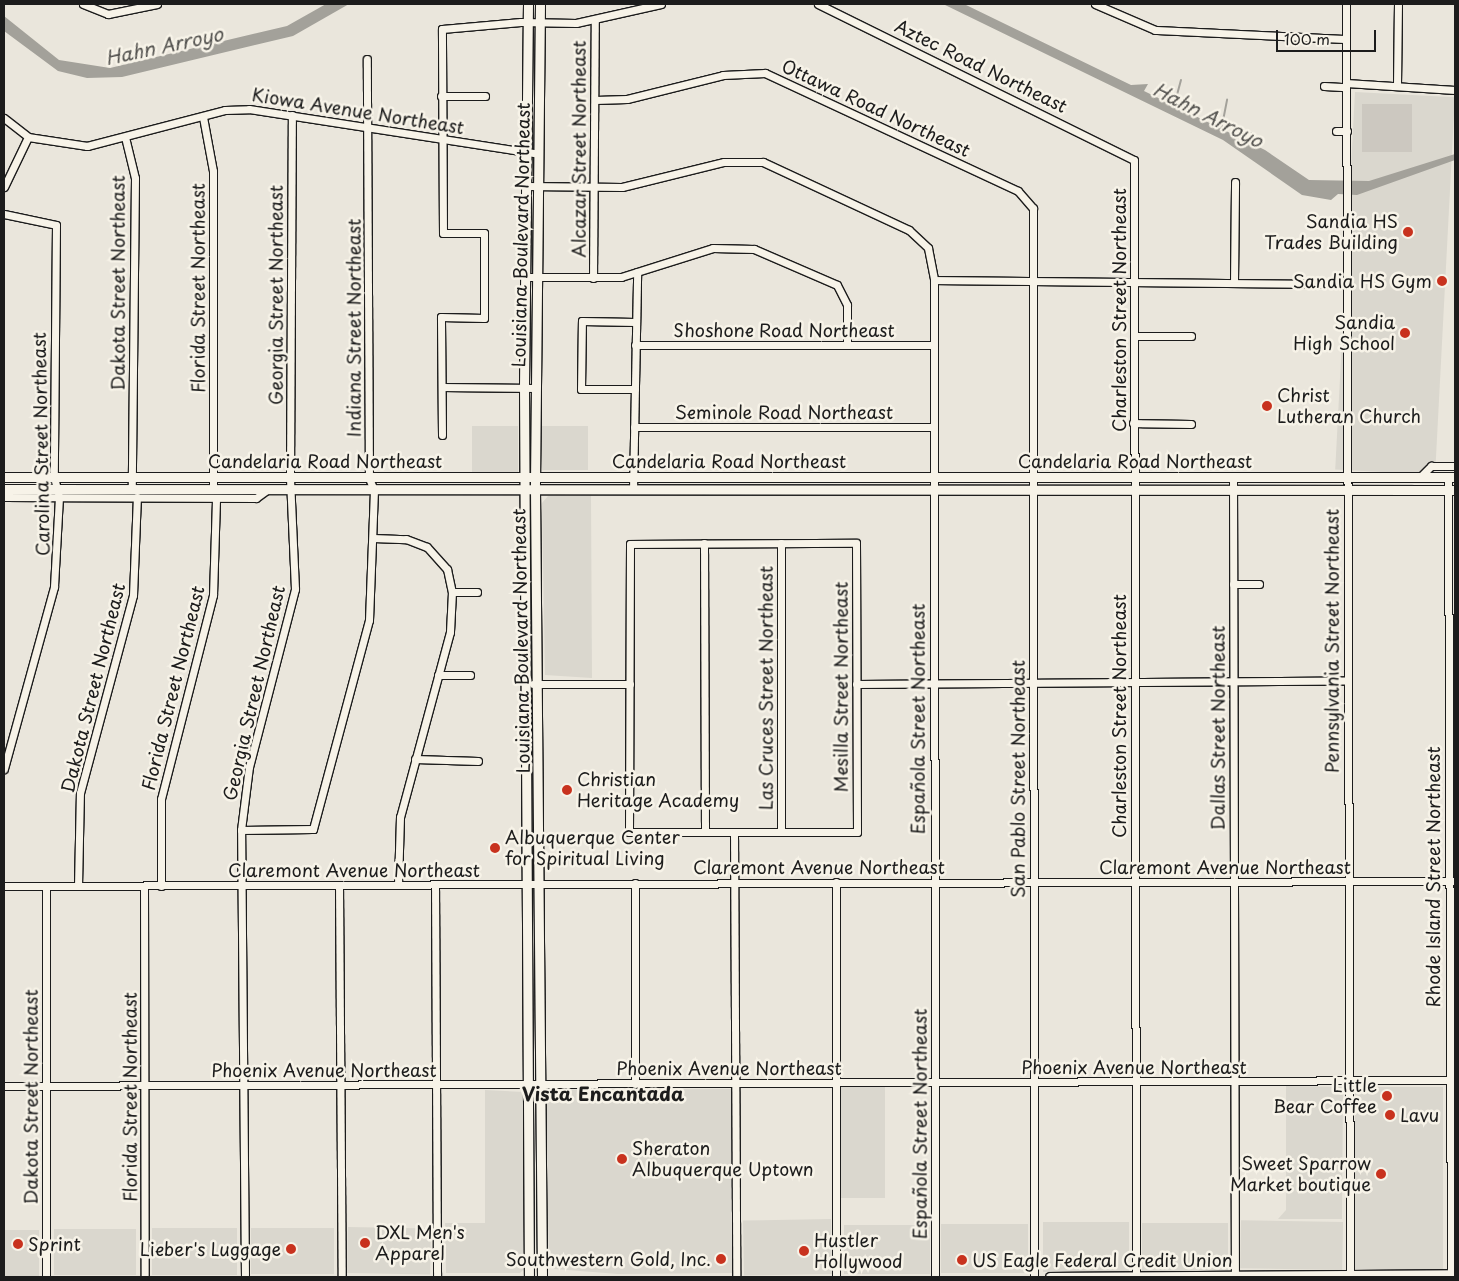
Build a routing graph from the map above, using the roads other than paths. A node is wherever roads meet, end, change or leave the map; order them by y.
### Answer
1 (83, 4) edge
2 (156, 4) edge
3 (528, 4) edge
4 (540, 4) edge
5 (661, 4) edge
6 (818, 4) edge
7 (1095, 4) edge
8 (1346, 4) edge
9 (1398, 4) edge
10 (595, 20) junction
11 (528, 24) junction
12 (540, 24) junction
13 (1346, 39) junction
14 (367, 59) dead end
15 (1346, 85) junction
16 (1398, 85) junction
17 (1324, 86) dead end
18 (1455, 90) edge
19 (441, 96) junction
20 (484, 96) dead end
21 (594, 100) junction
22 (292, 115) junction
23 (203, 117) junction
24 (4, 118) edge
25 (370, 128) junction
26 (1336, 131) dead end
27 (1346, 131) junction
28 (28, 137) junction
29 (125, 137) junction
30 (442, 139) junction
31 (526, 152) junction
32 (539, 154) junction
33 (1131, 155) joint
34 (1235, 182) dead end
35 (526, 186) junction
36 (538, 186) junction
37 (4, 187) edge
38 (594, 187) junction
39 (4, 214) edge
40 (637, 272) junction
41 (525, 277) junction
42 (537, 277) junction
43 (593, 278) junction
44 (934, 280) junction
45 (1034, 281) junction
46 (1134, 282) junction
47 (1234, 282) junction
48 (1346, 284) junction
49 (635, 322) junction
50 (1134, 336) junction
51 (1191, 336) dead end
52 (635, 345) junction
53 (847, 345) junction
54 (934, 345) junction
55 (442, 387) junction
56 (524, 388) junction
57 (536, 388) junction
58 (634, 389) junction
59 (1133, 423) junction
60 (1191, 424) dead end
61 (634, 427) junction
62 (933, 427) junction
63 (442, 434) dead end
64 (1455, 466) edge
65 (4, 477) edge
66 (54, 477) junction
67 (212, 477) junction
68 (1346, 477) junction
69 (1420, 477) junction
70 (1451, 477) edge
71 (132, 478) junction
72 (290, 478) junction
73 (369, 478) junction
74 (524, 478) junction
75 (535, 478) junction
76 (633, 478) junction
77 (933, 478) junction
78 (1032, 478) junction
79 (1133, 478) junction
80 (1233, 478) junction
81 (4, 489) edge
82 (294, 490) junction
83 (374, 490) junction
84 (525, 490) junction
85 (535, 490) junction
86 (633, 490) junction
87 (933, 490) junction
88 (1033, 490) junction
89 (1133, 490) junction
90 (1233, 490) junction
91 (1346, 490) junction
92 (1451, 490) edge
93 (59, 493) junction
94 (135, 493) junction
95 (214, 494) junction
96 (4, 497) edge
97 (373, 538) junction
98 (704, 543) junction
99 (780, 543) junction
100 (1233, 584) junction
101 (1259, 584) dead end
102 (452, 592) junction
103 (477, 592) dead end
104 (438, 675) junction
105 (470, 675) dead end
106 (1233, 681) junction
107 (1347, 681) junction
108 (1033, 682) junction
109 (1133, 682) junction
110 (933, 683) junction
111 (527, 684) junction
112 (539, 684) junction
113 (630, 684) junction
114 (856, 684) junction
115 (415, 759) junction
116 (478, 760) dead end
117 (4, 769) edge
118 (241, 830) junction
119 (705, 832) junction
120 (734, 832) junction
121 (781, 832) junction
122 (1451, 881) edge
123 (836, 882) junction
124 (934, 882) junction
125 (1034, 882) junction
126 (1134, 882) junction
127 (1233, 882) junction
128 (1348, 882) junction
129 (635, 883) junction
130 (734, 883) junction
131 (398, 884) junction
132 (435, 884) junction
133 (528, 884) junction
134 (540, 884) junction
135 (242, 885) junction
136 (339, 885) junction
137 (4, 886) edge
138 (46, 886) junction
139 (78, 886) junction
140 (144, 886) junction
141 (161, 886) junction
142 (1452, 1080) edge
143 (1235, 1081) junction
144 (1349, 1081) junction
145 (835, 1082) junction
146 (935, 1082) junction
147 (1036, 1082) junction
148 (1135, 1082) junction
149 (735, 1083) junction
150 (340, 1084) junction
151 (437, 1084) junction
152 (529, 1084) junction
153 (540, 1084) junction
154 (635, 1084) junction
155 (243, 1085) junction
156 (4, 1086) edge
157 (45, 1086) junction
158 (144, 1086) junction
159 (1452, 1275) edge
160 (1350, 1276) edge
161 (46, 1277) edge
162 (145, 1277) edge
163 (244, 1277) edge
164 (342, 1277) edge
165 (437, 1277) edge
166 (529, 1277) edge
167 (542, 1277) edge
168 (736, 1277) edge
169 (836, 1277) edge
170 (936, 1277) edge
171 (1034, 1277) edge
172 (1050, 1277) edge
173 (1136, 1277) edge
174 (1235, 1277) edge

1 - 2 street
3 - 11 main road, Louisiana Boulevard Northeast
4 - 12 main road, Louisiana Boulevard Northeast
5 - 10 street
6 - 33 street, Aztec Road Northeast
7 - 13 street
8 - 13 street, Pennsylvania Street Northeast
9 - 16 street
10 - 12 street
10 - 21 street, Alcazar Street Northeast
11 - 12 street
11 - 19 street
11 - 31 main road, Louisiana Boulevard Northeast
12 - 32 main road, Louisiana Boulevard Northeast
13 - 15 street, Pennsylvania Street Northeast
14 - 25 street, Indiana Street Northeast
15 - 16 street
15 - 17 street
15 - 27 street, Pennsylvania Street Northeast
16 - 18 street
19 - 20 street
19 - 30 street
21 - 38 street, Alcazar Street Northeast
21 - 45 street, Ottawa Road Northeast
22 - 23 street, Kiowa Avenue Northeast
22 - 25 street, Kiowa Avenue Northeast
22 - 72 street, Georgia Street Northeast
23 - 29 street, Kiowa Avenue Northeast
23 - 67 street, Florida Street Northeast
24 - 28 street, Kiowa Avenue Northeast
25 - 30 street, Kiowa Avenue Northeast
25 - 73 street, Indiana Street Northeast
26 - 27 street
27 - 48 street, Pennsylvania Street Northeast
28 - 29 street, Kiowa Avenue Northeast
28 - 37 street
29 - 71 street, Dakota Street Northeast
30 - 31 street, Kiowa Avenue Northeast
30 - 55 street
31 - 32 street, Kiowa Avenue Northeast
31 - 35 main road, Louisiana Boulevard Northeast
32 - 36 main road, Louisiana Boulevard Northeast
33 - 46 street, Charleston Street Northeast
34 - 47 street
35 - 36 street
35 - 41 main road, Louisiana Boulevard Northeast
36 - 38 street
36 - 42 main road, Louisiana Boulevard Northeast
38 - 43 street, Alcazar Street Northeast
38 - 44 street
39 - 66 street, Carolina Street Northeast
40 - 43 street
40 - 49 street
40 - 53 street
41 - 42 street
41 - 56 main road, Louisiana Boulevard Northeast
42 - 43 street
42 - 57 main road, Louisiana Boulevard Northeast
44 - 45 street
44 - 54 street, Española Street Northeast
45 - 46 street
45 - 78 street, San Pablo Street Northeast
46 - 47 street
46 - 50 street, Charleston Street Northeast
47 - 48 street
48 - 68 street, Pennsylvania Street Northeast
49 - 52 street
49 - 58 street
50 - 51 street
50 - 59 street, Charleston Street Northeast
52 - 53 street, Shoshone Road Northeast
52 - 58 street
53 - 54 street, Shoshone Road Northeast
54 - 62 street, Española Street Northeast
55 - 56 street
55 - 63 street
56 - 57 street
56 - 74 main road, Louisiana Boulevard Northeast
57 - 75 main road, Louisiana Boulevard Northeast
58 - 61 street
59 - 60 street
59 - 79 street, Charleston Street Northeast
61 - 62 street, Seminole Road Northeast
61 - 76 street
62 - 77 street, Española Street Northeast
64 - 69 street
65 - 66 main road, Candelaria Road Northeast
66 - 71 main road, Candelaria Road Northeast
66 - 93 street, Carolina Street Northeast
67 - 71 main road, Candelaria Road Northeast
67 - 72 main road, Candelaria Road Northeast
67 - 95 street, Florida Street Northeast
68 - 69 main road, Candelaria Road Northeast
68 - 80 main road, Candelaria Road Northeast
68 - 91 street, Pennsylvania Street Northeast
69 - 70 main road, Candelaria Road Northeast
70 - 92 street, Rhode Island Street Northeast
71 - 94 street, Dakota Street Northeast
72 - 73 main road, Candelaria Road Northeast
72 - 82 street, Georgia Street Northeast
73 - 74 main road, Candelaria Road Northeast
73 - 83 street, Indiana Street Northeast
74 - 75 main road, Candelaria Road Northeast
74 - 84 main road, Louisiana Boulevard Northeast
75 - 76 main road, Candelaria Road Northeast
75 - 85 main road, Louisiana Boulevard Northeast
76 - 77 main road, Candelaria Road Northeast
76 - 86 street
77 - 78 main road, Candelaria Road Northeast
77 - 87 street, Española Street Northeast
78 - 79 main road, Candelaria Road Northeast
78 - 88 street, San Pablo Street Northeast
79 - 80 main road, Candelaria Road Northeast
79 - 89 street, Charleston Street Northeast
80 - 90 street, Dallas Street Northeast
81 - 93 main road, Candelaria Road Northeast
82 - 83 main road, Candelaria Road Northeast
82 - 95 main road, Candelaria Road Northeast
82 - 118 street, Georgia Street Northeast
83 - 84 main road, Candelaria Road Northeast
83 - 97 street, Indiana Street Northeast
84 - 85 main road, Candelaria Road Northeast
84 - 111 main road, Louisiana Boulevard Northeast
85 - 86 main road, Candelaria Road Northeast
85 - 112 main road, Louisiana Boulevard Northeast
86 - 87 main road, Candelaria Road Northeast
87 - 88 main road, Candelaria Road Northeast
87 - 110 street, Española Street Northeast
88 - 89 main road, Candelaria Road Northeast
88 - 108 street, San Pablo Street Northeast
89 - 90 main road, Candelaria Road Northeast
89 - 109 street, Charleston Street Northeast
90 - 91 main road, Candelaria Road Northeast
90 - 100 street, Dallas Street Northeast
91 - 92 main road, Candelaria Road Northeast
91 - 107 street, Pennsylvania Street Northeast
92 - 122 street, Rhode Island Street Northeast
93 - 94 main road, Candelaria Road Northeast
93 - 96 street
93 - 117 street, Carolina Street Northeast
94 - 95 main road, Candelaria Road Northeast
94 - 139 street, Dakota Street Northeast
95 - 141 street, Florida Street Northeast
97 - 102 street
97 - 118 street, Indiana Street Northeast
98 - 99 street
98 - 113 street
98 - 119 street
99 - 114 street, Mesilla Street Northeast
99 - 121 street, Las Cruces Street Northeast
100 - 101 street
100 - 106 street, Dallas Street Northeast
102 - 103 street
102 - 104 street
104 - 105 street
104 - 115 street
106 - 107 street
106 - 109 street
106 - 127 street, Dallas Street Northeast
107 - 128 street, Pennsylvania Street Northeast
108 - 109 street
108 - 110 street
108 - 125 street, San Pablo Street Northeast
109 - 126 street, Charleston Street Northeast
110 - 114 street
110 - 124 street, Española Street Northeast
111 - 112 street
111 - 133 main road, Louisiana Boulevard Northeast
112 - 113 street
112 - 134 main road, Louisiana Boulevard Northeast
113 - 119 street
114 - 121 street, Mesilla Street Northeast
115 - 116 street
115 - 131 street
118 - 135 street, Georgia Street Northeast
119 - 120 street
120 - 121 street
120 - 130 street
122 - 128 street, Claremont Avenue Northeast
122 - 142 street, Rhode Island Street Northeast
123 - 124 street, Claremont Avenue Northeast
123 - 130 street, Claremont Avenue Northeast
123 - 145 street
124 - 125 street, Claremont Avenue Northeast
124 - 146 street, Española Street Northeast
125 - 126 street, Claremont Avenue Northeast
125 - 147 street, San Pablo Street Northeast
126 - 127 street, Claremont Avenue Northeast
126 - 148 street, Charleston Street Northeast
127 - 128 street, Claremont Avenue Northeast
127 - 143 street, Dallas Street Northeast
128 - 144 street, Pennsylvania Street Northeast
129 - 130 street, Claremont Avenue Northeast
129 - 134 street, Claremont Avenue Northeast
129 - 154 street
130 - 149 street
131 - 132 street, Claremont Avenue Northeast
131 - 136 street, Claremont Avenue Northeast
132 - 133 street, Claremont Avenue Northeast
132 - 151 street
133 - 134 street, Claremont Avenue Northeast
133 - 152 main road, Louisiana Boulevard Northeast
134 - 153 main road, Louisiana Boulevard Northeast
135 - 136 street, Claremont Avenue Northeast
135 - 141 street, Claremont Avenue Northeast
135 - 155 street, Georgia Street Northeast
136 - 150 street
137 - 138 street, Claremont Avenue Northeast
138 - 139 street, Claremont Avenue Northeast
138 - 157 street, Dakota Street Northeast
139 - 140 street, Claremont Avenue Northeast
140 - 141 street, Claremont Avenue Northeast
140 - 158 street, Florida Street Northeast
142 - 144 street, Phoenix Avenue Northeast
142 - 159 street, Rhode Island Street Northeast
143 - 144 street, Phoenix Avenue Northeast
143 - 148 street, Phoenix Avenue Northeast
143 - 174 street, Dallas Street Northeast
144 - 160 street, Pennsylvania Street Northeast
145 - 146 street, Phoenix Avenue Northeast
145 - 149 street, Phoenix Avenue Northeast
145 - 169 street
146 - 147 street, Phoenix Avenue Northeast
146 - 170 street, Española Street Northeast
147 - 148 street, Phoenix Avenue Northeast
147 - 171 street, San Pablo Street Northeast
148 - 173 street, Charleston Street Northeast
149 - 154 street, Phoenix Avenue Northeast
149 - 168 street
150 - 151 street, Phoenix Avenue Northeast
150 - 155 street, Phoenix Avenue Northeast
150 - 164 street
151 - 152 street, Phoenix Avenue Northeast
151 - 165 street
152 - 153 street, Phoenix Avenue Northeast
152 - 166 main road, Louisiana Boulevard Northeast
153 - 154 street, Phoenix Avenue Northeast
153 - 167 main road, Louisiana Boulevard Northeast
155 - 158 street, Phoenix Avenue Northeast
155 - 163 street, Georgia Street Northeast
156 - 157 street, Phoenix Avenue Northeast
157 - 158 street, Phoenix Avenue Northeast
157 - 161 street, Dakota Street Northeast
158 - 162 street, Florida Street Northeast
159 - 160 main road
160 - 174 main road
172 - 173 main road
173 - 174 main road

